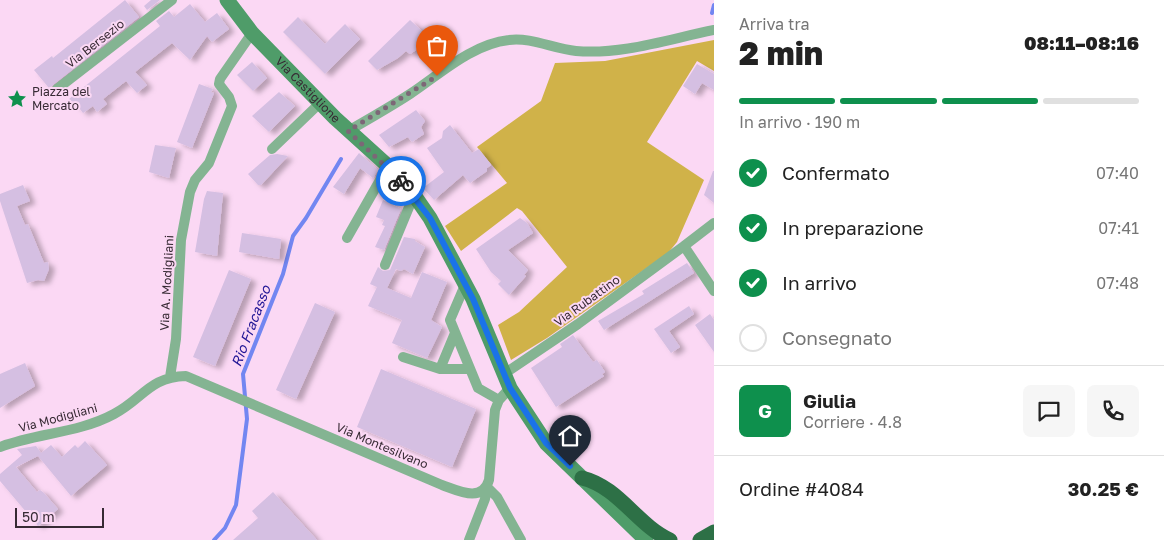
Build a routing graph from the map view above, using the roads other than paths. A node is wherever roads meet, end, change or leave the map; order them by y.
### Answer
1 (172, 0) edge
2 (227, 0) edge
3 (714, 30) edge
4 (252, 33) junction
5 (57, 89) dead end
6 (320, 103) junction
7 (348, 131) junction
8 (272, 148) dead end
9 (388, 166) junction
10 (414, 195) junction
11 (714, 223) edge
12 (347, 238) dead end
13 (684, 246) junction
14 (384, 265) dead end
15 (466, 285) junction
16 (714, 291) edge
17 (455, 333) junction
18 (403, 357) dead end
19 (440, 369) junction
20 (470, 369) junction
21 (170, 377) junction
22 (507, 381) junction
23 (498, 400) junction
24 (0, 447) edge
25 (582, 478) junction
26 (487, 488) junction
27 (714, 532) edge
28 (469, 540) edge
29 (521, 540) edge
30 (646, 540) edge
31 (670, 540) edge
32 (700, 540) edge

1 - 5 street, Via Bersezio
2 - 4 main road, Via Castiglione
3 - 7 street
4 - 6 main road, Via Castiglione
4 - 21 street, Via A. Modigliani
6 - 7 main road, Via Castiglione
6 - 8 street
7 - 9 main road, Via Castiglione
9 - 10 main road, Via Castiglione
9 - 12 street
10 - 14 street
10 - 15 main road, Via Castiglione
11 - 13 street, Via Rubattino
13 - 16 street
13 - 22 street, Via Rubattino
15 - 17 street
15 - 22 main road, Via Castiglione
17 - 19 street
17 - 20 street
18 - 19 street
19 - 20 street
20 - 23 street
21 - 24 street, Via Modigliani
21 - 26 street, Via Montesilvano
22 - 23 street
22 - 25 main road, Via Castiglione
23 - 26 street
25 - 30 main road, Via Castiglione
25 - 31 highway
26 - 28 street
26 - 29 street
27 - 32 highway

